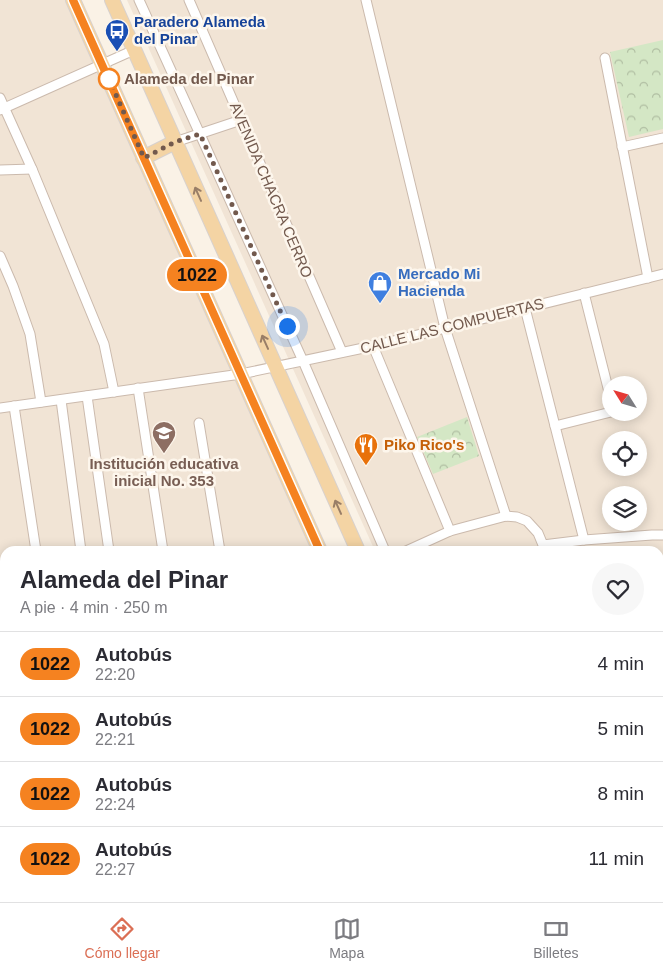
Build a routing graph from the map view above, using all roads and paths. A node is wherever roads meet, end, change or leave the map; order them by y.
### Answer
1 (73, 0) edge
2 (112, 0) edge
3 (139, 0) edge
4 (189, 0) edge
5 (366, 0) edge
6 (134, 50) junction
7 (605, 58) dead end
8 (102, 64) junction
9 (0, 98) edge
10 (2, 109) edge
11 (241, 120) junction
12 (200, 134) junction
13 (663, 138) edge
14 (175, 142) junction
15 (622, 147) junction
16 (144, 158) junction
17 (32, 169) junction
18 (0, 170) edge
19 (0, 256) edge
20 (663, 274) edge
21 (648, 278) junction
22 (584, 294) junction
23 (525, 308) junction
24 (444, 328) junction
25 (373, 346) junction
26 (342, 352) junction
27 (303, 361) junction
28 (276, 367) junction
29 (241, 374) junction
30 (605, 376) edge
31 (138, 388) junction
32 (114, 392) junction
33 (87, 396) junction
34 (61, 400) junction
35 (41, 402) junction
36 (14, 406) junction
37 (0, 408) edge
38 (602, 414) edge
39 (199, 423) dead end
40 (555, 426) junction
41 (506, 516) junction
42 (450, 531) junction
43 (663, 535) edge
44 (584, 540) junction
45 (35, 546) edge
46 (80, 546) edge
47 (108, 546) edge
48 (163, 546) edge
49 (219, 546) edge
50 (318, 546) edge
51 (356, 546) edge
52 (383, 546) edge
53 (417, 546) edge
54 (542, 546) edge
55 (553, 546) edge

1 - 8 main road
2 - 6 main road
3 - 12 street
4 - 11 street, AVENIDA CHACRA CERRO
5 - 24 street
6 - 8 street
6 - 14 main road
7 - 15 street
8 - 10 street
8 - 16 main road
9 - 10 street
10 - 17 street
11 - 12 street
11 - 26 street, AVENIDA CHACRA CERRO
12 - 14 street
12 - 27 street
13 - 15 street
14 - 16 main road
28 -> 14 main road
15 - 21 street
16 - 29 main road
17 - 18 street
17 - 32 street
19 - 35 street
20 - 21 street, CALLE LAS COMPUERTAS
21 - 22 street, CALLE LAS COMPUERTAS
22 - 23 street, CALLE LAS COMPUERTAS
22 - 30 street
23 - 24 street, CALLE LAS COMPUERTAS
23 - 40 street
24 - 25 street, CALLE LAS COMPUERTAS
24 - 41 street
25 - 26 street, CALLE LAS COMPUERTAS
25 - 42 street
26 - 27 street, CALLE LAS COMPUERTAS
27 - 28 street, CALLE LAS COMPUERTAS
27 - 52 street
28 - 29 street, CALLE LAS COMPUERTAS
51 -> 28 main road
29 - 31 street, CALLE LAS COMPUERTAS
29 - 50 main road
31 - 32 street, CALLE LAS COMPUERTAS
31 - 48 street
32 - 33 street, CALLE LAS COMPUERTAS
33 - 34 street, CALLE LAS COMPUERTAS
33 - 47 street
34 - 35 street, CALLE LAS COMPUERTAS
34 - 46 street
35 - 36 street, CALLE LAS COMPUERTAS
36 - 37 street, CALLE LAS COMPUERTAS
36 - 45 street
38 - 40 street
39 - 49 street
40 - 44 street
41 - 42 street
41 - 54 street
42 - 53 street
43 - 44 street
44 - 55 street

